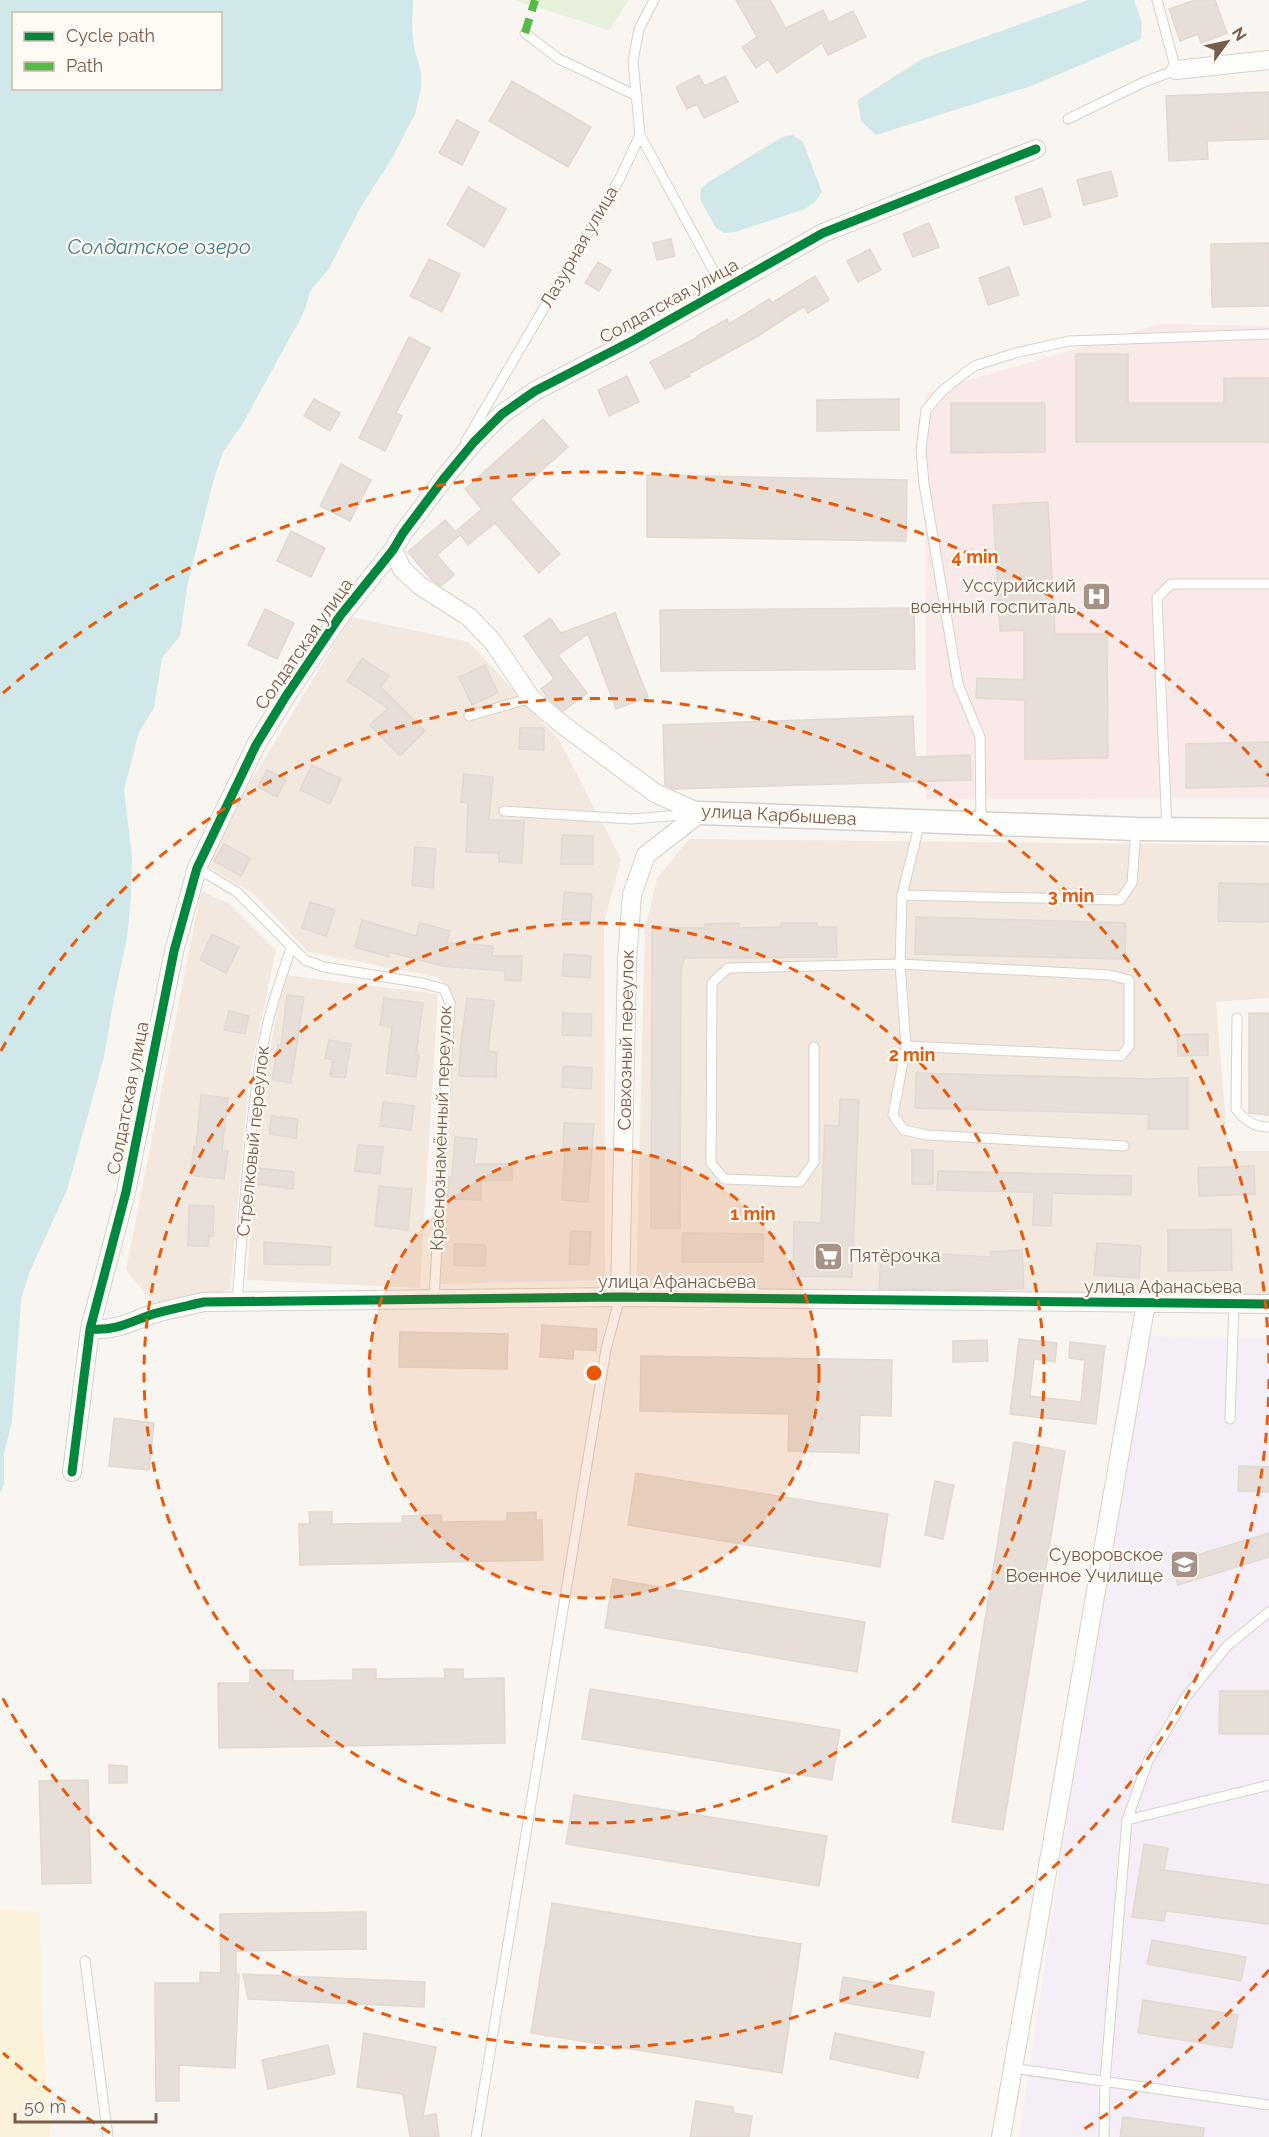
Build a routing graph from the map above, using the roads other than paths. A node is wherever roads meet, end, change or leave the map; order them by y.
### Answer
1 (654, 0) edge
2 (1157, 0) edge
3 (525, 33) dead end
4 (1269, 60) edge
5 (1176, 70) junction
6 (638, 96) junction
7 (1068, 119) dead end
8 (640, 135) junction
9 (1036, 149) dead end
10 (724, 290) junction
11 (1269, 334) edge
12 (445, 477) junction
13 (393, 550) junction
14 (1269, 584) edge
15 (531, 698) junction
16 (469, 716) dead end
17 (504, 811) dead end
18 (700, 813) junction
19 (920, 822) junction
20 (981, 823) junction
21 (1136, 829) junction
22 (1167, 830) junction
23 (1269, 830) edge
24 (196, 868) junction
25 (902, 895) junction
26 (291, 948) junction
27 (900, 964) junction
28 (1237, 1018) dead end
29 (906, 1046) junction
30 (814, 1047) dead end
31 (1269, 1127) edge
32 (1124, 1146) dead end
33 (620, 1297) junction
34 (434, 1300) junction
35 (237, 1302) junction
36 (1146, 1303) junction
37 (1234, 1304) junction
38 (1269, 1304) edge
39 (90, 1329) junction
40 (1230, 1419) dead end
41 (72, 1472) dead end
42 (1269, 1612) edge
43 (1269, 1785) edge
44 (1127, 1820) junction
45 (85, 1961) dead end
46 (1012, 2068) junction
47 (1105, 2080) junction
48 (1269, 2105) edge
49 (108, 2137) edge
50 (476, 2137) edge
51 (1001, 2137) edge
52 (1104, 2137) edge

1 - 6 lane, Лазурная улица
2 - 5 lane
3 - 6 lane
4 - 5 street
5 - 7 lane
6 - 8 lane, Лазурная улица
8 - 10 lane
8 - 12 lane, Лазурная улица
9 - 10 street, Солдатская улица
10 - 12 street, Солдатская улица
11 - 20 lane
12 - 13 street, Солдатская улица
13 - 15 street, улица Карбышева
13 - 24 street, Солдатская улица
14 - 22 lane
15 - 16 lane
15 - 18 street, улица Карбышева
17 - 18 lane
18 - 19 street, улица Карбышева
18 - 33 street, Совхозный переулок
19 - 20 street, улица Карбышева
19 - 25 lane
20 - 21 street, улица Карбышева
21 - 22 street, улица Карбышева
21 - 25 lane
22 - 23 street, улица Карбышева
24 - 26 lane, Краснознамённый переулок
24 - 39 street, Солдатская улица
25 - 27 lane
26 - 34 lane, Краснознамённый переулок
26 - 35 lane, Стрелковый переулок
27 - 29 lane
27 - 29 lane
27 - 30 lane
28 - 31 lane
29 - 32 lane
33 - 34 street, улица Афанасьева
33 - 36 street, улица Афанасьева
33 - 50 lane
34 - 35 street, улица Афанасьева
35 - 39 street, улица Афанасьева
36 - 37 street, улица Афанасьева
36 - 46 street
37 - 38 street, улица Афанасьева
37 - 40 lane
39 - 41 street, Солдатская улица
42 - 44 lane
43 - 44 lane
44 - 47 lane
45 - 49 lane
46 - 47 lane
46 - 51 street
47 - 48 lane
47 - 52 lane

